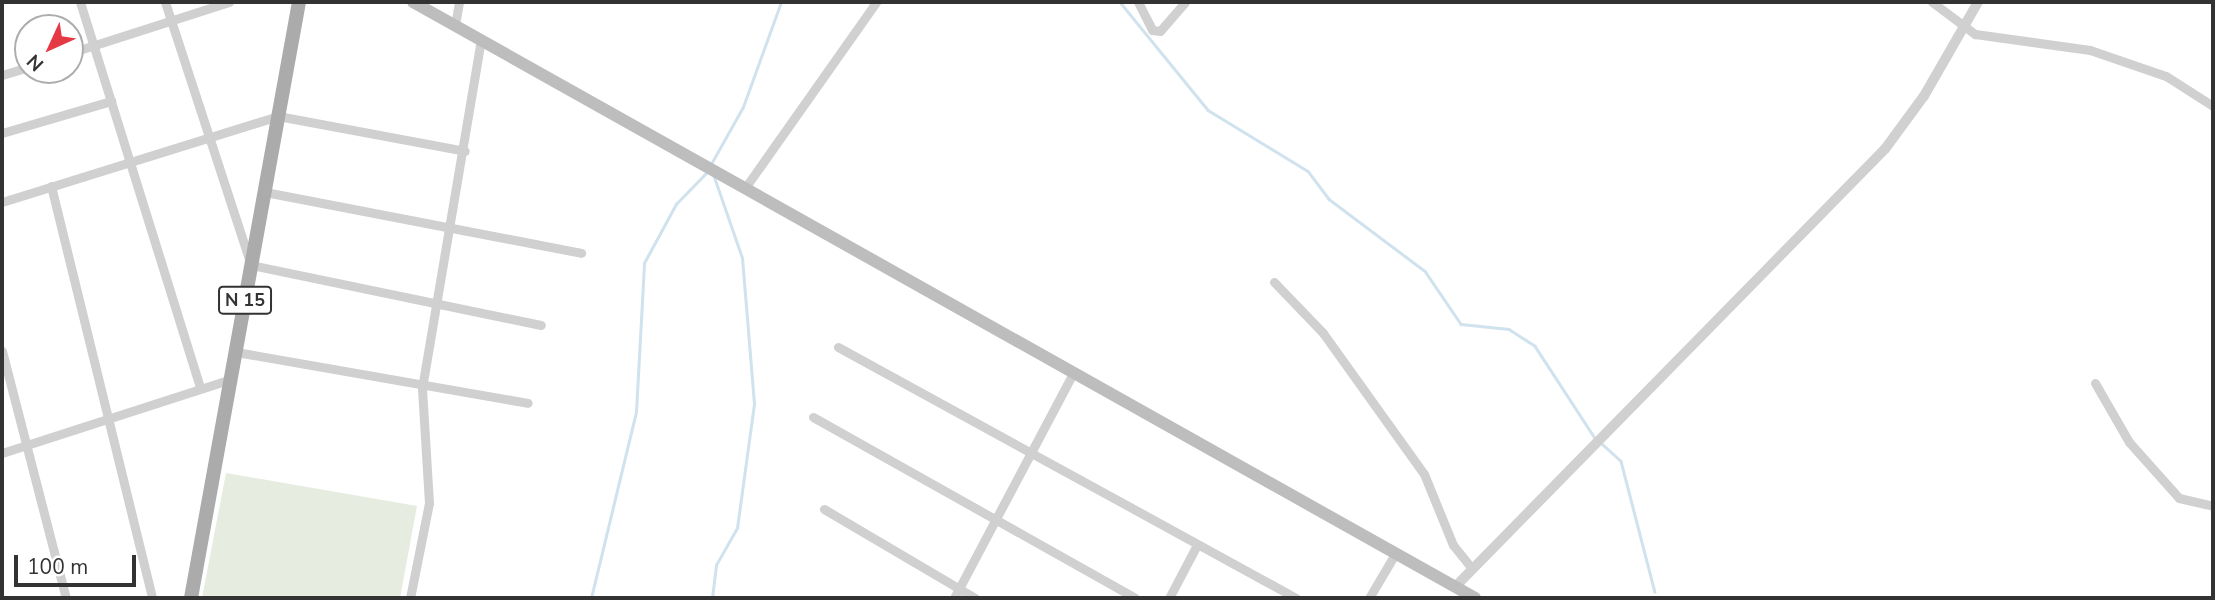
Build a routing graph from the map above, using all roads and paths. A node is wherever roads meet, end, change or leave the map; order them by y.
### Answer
1 (80, 2) edge
2 (165, 2) edge
3 (229, 2) edge
4 (299, 2) edge
5 (413, 2) edge
6 (459, 2) edge
7 (876, 2) edge
8 (1138, 2) edge
9 (1185, 2) edge
10 (1932, 2) edge
11 (1978, 2) edge
12 (170, 20) junction
13 (455, 25) junction
14 (1964, 27) junction
15 (481, 40) junction
16 (93, 45) junction
17 (84, 48) edge
18 (111, 101) junction
19 (2213, 106) edge
20 (278, 116) junction
21 (2, 133) edge
22 (208, 137) junction
23 (465, 151) junction
24 (130, 161) junction
25 (51, 186) junction
26 (745, 188) junction
27 (264, 192) junction
28 (2, 202) edge
29 (451, 226) junction
30 (581, 253) dead end
31 (251, 265) junction
32 (1274, 282) dead end
33 (438, 302) junction
34 (541, 325) dead end
35 (838, 347) dead end
36 (2, 351) edge
37 (236, 352) junction
38 (1073, 373) junction
39 (231, 379) junction
40 (423, 382) junction
41 (2095, 383) dead end
42 (200, 388) junction
43 (528, 403) dead end
44 (113, 417) junction
45 (813, 417) dead end
46 (26, 445) junction
47 (2, 453) edge
48 (1034, 454) junction
49 (2213, 506) edge
50 (824, 509) dead end
51 (997, 521) junction
52 (1197, 545) junction
53 (1395, 554) junction
54 (1471, 567) junction
55 (1455, 587) junction
56 (957, 594) edge
57 (66, 598) edge
58 (152, 598) edge
59 (191, 598) edge
60 (410, 598) edge
61 (975, 598) edge
62 (1135, 598) edge
63 (1169, 598) edge
64 (1296, 598) edge
65 (1368, 598) edge
66 (1475, 598) edge

1 - 16 street
2 - 12 street
3 - 12 street
4 - 20 main road, N 15
5 - 13 main road
6 - 13 street
7 - 26 street
8 - 9 street
10 - 14 street
11 - 14 street
12 - 16 street
12 - 22 street
13 - 15 main road
14 - 19 street
14 - 54 street
15 - 23 street
15 - 26 main road
16 - 17 street
16 - 18 street
18 - 21 street
18 - 24 street
20 - 22 street
20 - 23 street
20 - 27 main road, N 15
22 - 24 street
22 - 31 street
23 - 29 street
24 - 25 street
24 - 42 street
25 - 28 street
25 - 44 street
26 - 38 main road
27 - 29 street
27 - 31 main road, N 15
29 - 30 street
29 - 33 street
31 - 33 street
31 - 37 main road, N 15
32 - 54 street
33 - 34 street
33 - 40 street
35 - 48 street
36 - 46 street
37 - 39 main road, N 15
37 - 40 street
38 - 48 street
38 - 53 main road
39 - 42 street
39 - 59 main road, N 15
40 - 43 street
40 - 60 street
41 - 49 street
42 - 44 street
44 - 46 street
44 - 58 street
45 - 51 street
46 - 47 street
46 - 57 street
48 - 51 street
48 - 52 street
50 - 56 street
51 - 56 street
51 - 62 street
52 - 63 street
52 - 64 street
53 - 55 main road
53 - 65 street
54 - 55 street
55 - 66 main road
56 - 61 street

